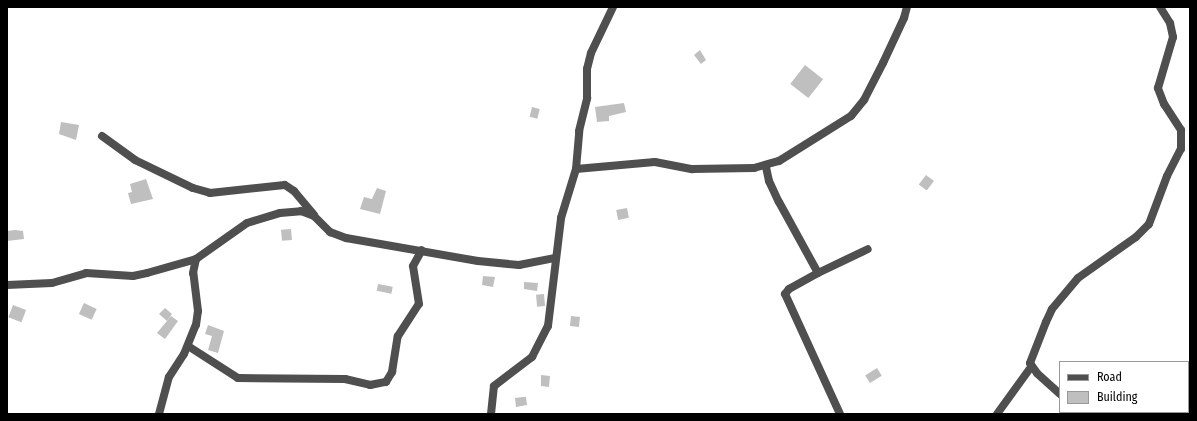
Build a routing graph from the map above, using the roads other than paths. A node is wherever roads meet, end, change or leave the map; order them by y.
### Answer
1 (613, 7) edge
2 (907, 7) edge
3 (1160, 7) edge
4 (102, 136) dead end
5 (766, 167) junction
6 (576, 169) junction
7 (314, 216) junction
8 (868, 249) dead end
9 (422, 250) junction
10 (554, 258) junction
11 (196, 259) junction
12 (818, 273) junction
13 (7, 285) edge
14 (188, 346) junction
15 (1031, 367) junction
16 (1059, 393) edge
17 (159, 414) edge
18 (491, 414) edge
19 (840, 414) edge
20 (997, 414) edge

1 - 6 street
2 - 5 street
3 - 15 street
4 - 7 street
5 - 6 street
5 - 12 street
6 - 10 street
7 - 9 street
7 - 11 street
8 - 12 street
9 - 10 street
9 - 14 street
10 - 18 street
11 - 13 street
11 - 14 street
12 - 19 street
14 - 17 street
15 - 16 street
15 - 20 street

